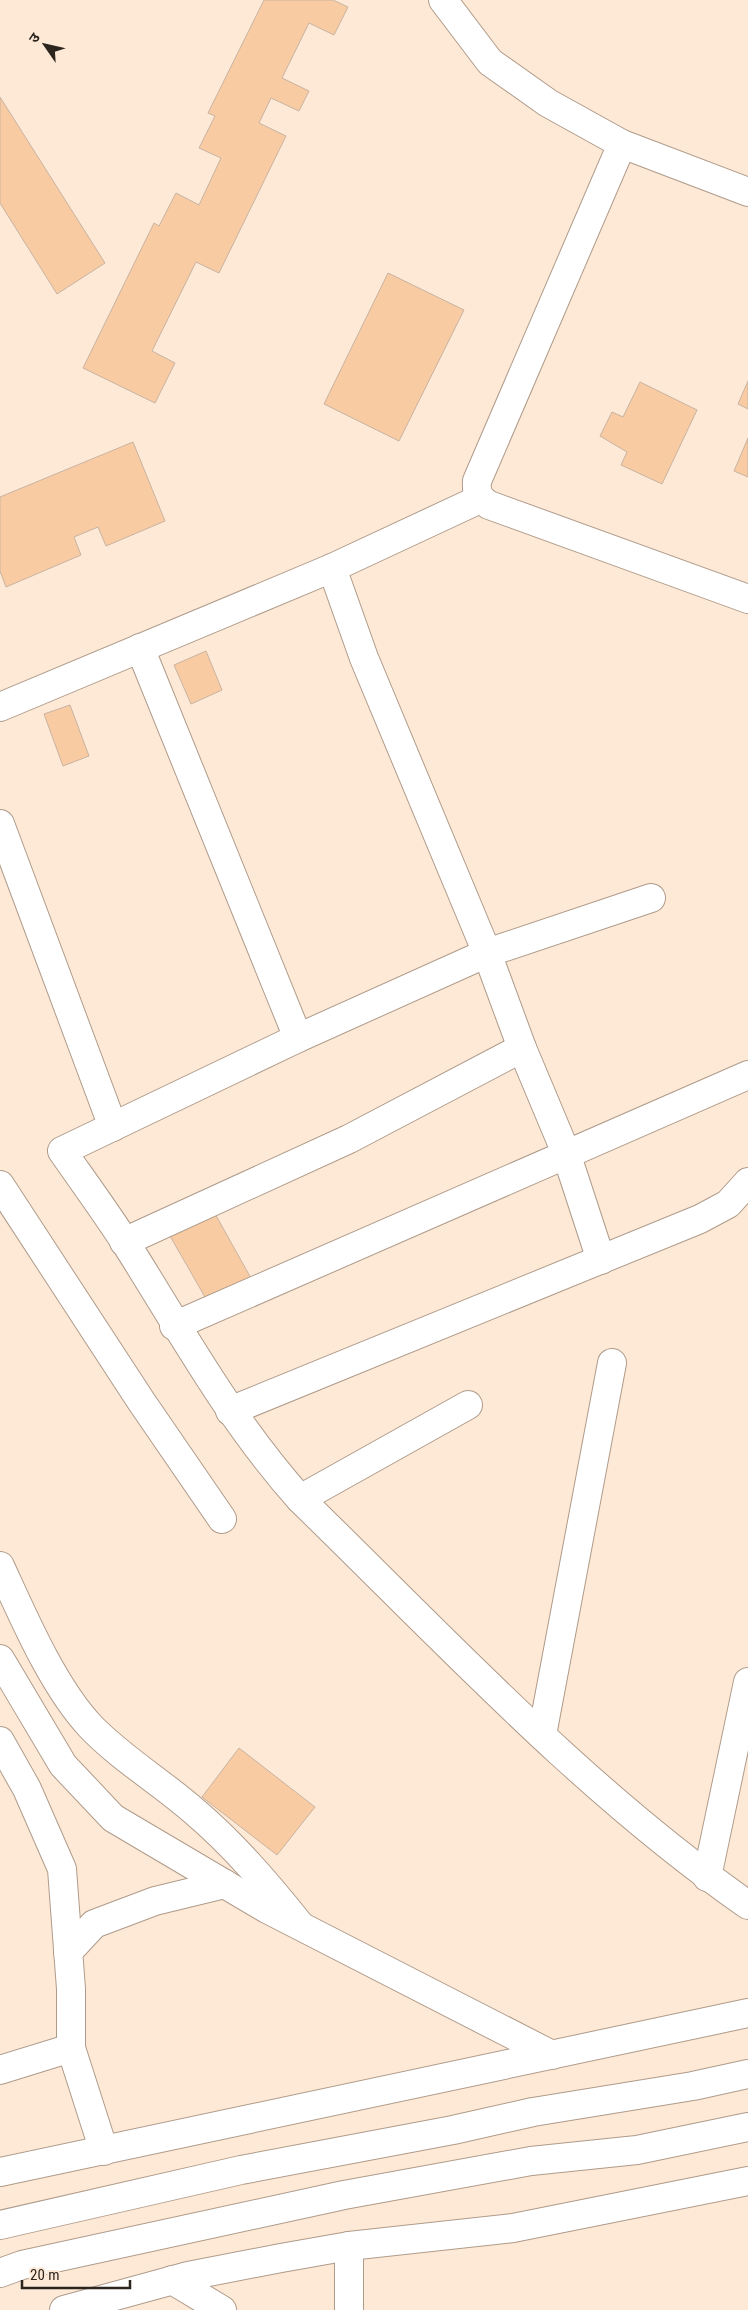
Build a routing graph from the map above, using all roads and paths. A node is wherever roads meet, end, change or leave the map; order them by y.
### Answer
1 (443, 0) edge
2 (622, 144) junction
3 (748, 192) edge
4 (480, 499) junction
5 (332, 568) junction
6 (748, 598) edge
7 (140, 648) junction
8 (0, 707) edge
9 (0, 824) edge
10 (651, 898) dead end
11 (487, 953) junction
12 (298, 1038) junction
13 (522, 1048) junction
14 (748, 1075) edge
15 (113, 1127) junction
16 (566, 1154) junction
17 (748, 1182) edge
18 (0, 1185) edge
19 (124, 1242) junction
20 (601, 1260) junction
21 (174, 1326) junction
22 (612, 1363) dead end
23 (468, 1405) dead end
24 (230, 1411) junction
25 (300, 1498) junction
26 (222, 1519) dead end
27 (0, 1566) edge
28 (2, 1669) edge
29 (748, 1682) edge
30 (542, 1735) junction
31 (0, 1741) edge
32 (707, 1877) junction
33 (225, 1884) junction
34 (748, 1905) edge
35 (300, 1926) junction
36 (68, 1952) junction
37 (748, 2014) edge
38 (70, 2048) junction
39 (552, 2055) junction
40 (0, 2070) edge
41 (748, 2074) edge
42 (748, 2127) edge
43 (104, 2151) junction
44 (0, 2172) edge
45 (748, 2181) edge
46 (0, 2225) edge
47 (350, 2246) junction
48 (0, 2273) edge
49 (172, 2280) junction
50 (64, 2310) edge
51 (222, 2310) edge
52 (349, 2310) edge

1 - 2 main road
2 - 3 main road
2 - 4 main road
4 - 5 main road
4 - 6 main road
5 - 7 main road
5 - 11 main road
7 - 8 main road
7 - 12 main road
9 - 15 main road
10 - 11 main road
11 - 12 main road
11 - 13 main road
12 - 15 main road
13 - 16 main road
13 - 19 main road
14 - 16 main road
15 - 19 main road
16 - 20 main road
16 - 21 main road
17 - 20 main road
18 - 26 main road
19 - 21 main road
20 - 24 main road
21 - 24 main road
22 - 30 main road
23 - 25 main road
24 - 25 main road
25 - 30 main road
27 - 35 main road
28 - 33 main road
29 - 32 main road
30 - 32 main road
31 - 36 main road
32 - 34 main road
33 - 35 main road
33 - 36 main road
35 - 39 main road
36 - 38 main road
37 - 39 main road
38 - 40 main road
38 - 43 main road
39 - 43 main road
41 - 46 main road
42 - 48 main road
43 - 44 main road
45 - 47 main road
47 - 49 main road
47 - 52 main road
49 - 50 main road
49 - 51 main road

